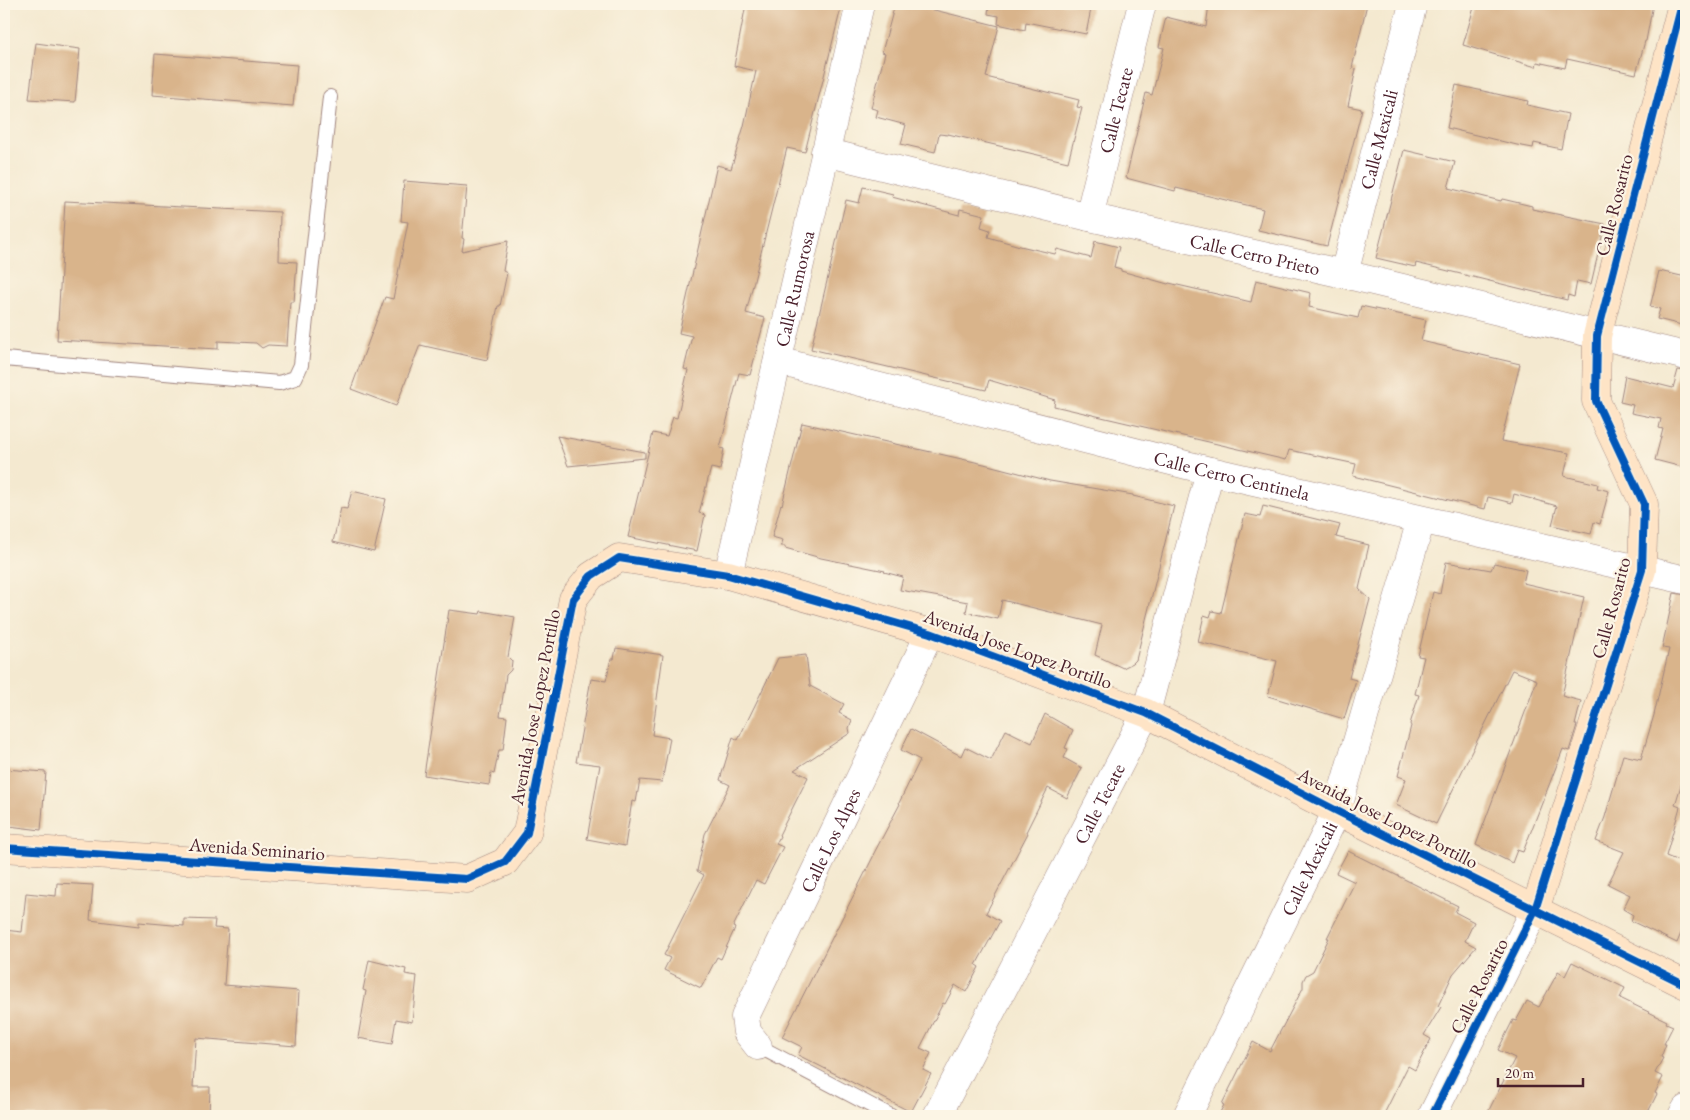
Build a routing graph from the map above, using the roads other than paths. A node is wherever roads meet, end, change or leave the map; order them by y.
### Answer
1 (860, 4) edge
2 (1142, 4) edge
3 (1413, 4) edge
4 (1682, 4) edge
5 (330, 97) dead end
6 (825, 152) junction
7 (1089, 217) junction
8 (1344, 274) junction
9 (1597, 336) junction
10 (1686, 356) edge
11 (4, 360) edge
12 (778, 361) junction
13 (1210, 471) junction
14 (1421, 520) junction
15 (1642, 570) junction
16 (728, 575) junction
17 (1686, 580) edge
18 (930, 633) junction
19 (1146, 713) junction
20 (1337, 811) junction
21 (4, 848) edge
22 (505, 862) joint
23 (1535, 910) junction
24 (1686, 985) edge
25 (758, 1046) joint
26 (1686, 1109) edge
27 (891, 1116) edge
28 (937, 1116) edge
29 (1187, 1116) edge
30 (1432, 1116) edge
31 (1682, 1116) edge

1 - 6 street, Calle Rumorosa
2 - 7 street, Calle Tecate
3 - 8 street, Calle Mexicali
4 - 9 street, Calle Rosarito
5 - 11 lane
6 - 7 street, Calle Cerro Prieto
6 - 12 street, Calle Rumorosa
7 - 8 street, Calle Cerro Prieto
8 - 9 street, Calle Cerro Prieto
9 - 10 street, Calle Cerro Prieto
9 - 15 street, Calle Rosarito
12 - 13 street, Calle Cerro Centinela
12 - 16 street, Calle Rumorosa
13 - 14 street, Calle Cerro Centinela
13 - 19 street, Calle Tecate
14 - 15 street, Calle Cerro Centinela
14 - 20 street, Calle Mexicali
15 - 17 street, Calle Cerro Centinela
15 - 23 street, Calle Rosarito
16 - 18 street, Avenida Jose Lopez Portillo
16 - 22 street, Avenida Jose Lopez Portillo
18 - 19 street, Avenida Jose Lopez Portillo
18 - 25 street, Calle Los Alpes
19 - 20 street, Avenida Jose Lopez Portillo
19 - 28 street, Calle Tecate
20 - 23 street, Avenida Jose Lopez Portillo
20 - 29 street, Calle Mexicali
21 - 22 street, Avenida Seminario
23 - 24 street, Avenida Jose Lopez Portillo
23 - 30 street, Calle Rosarito
25 - 27 lane
26 - 31 street

